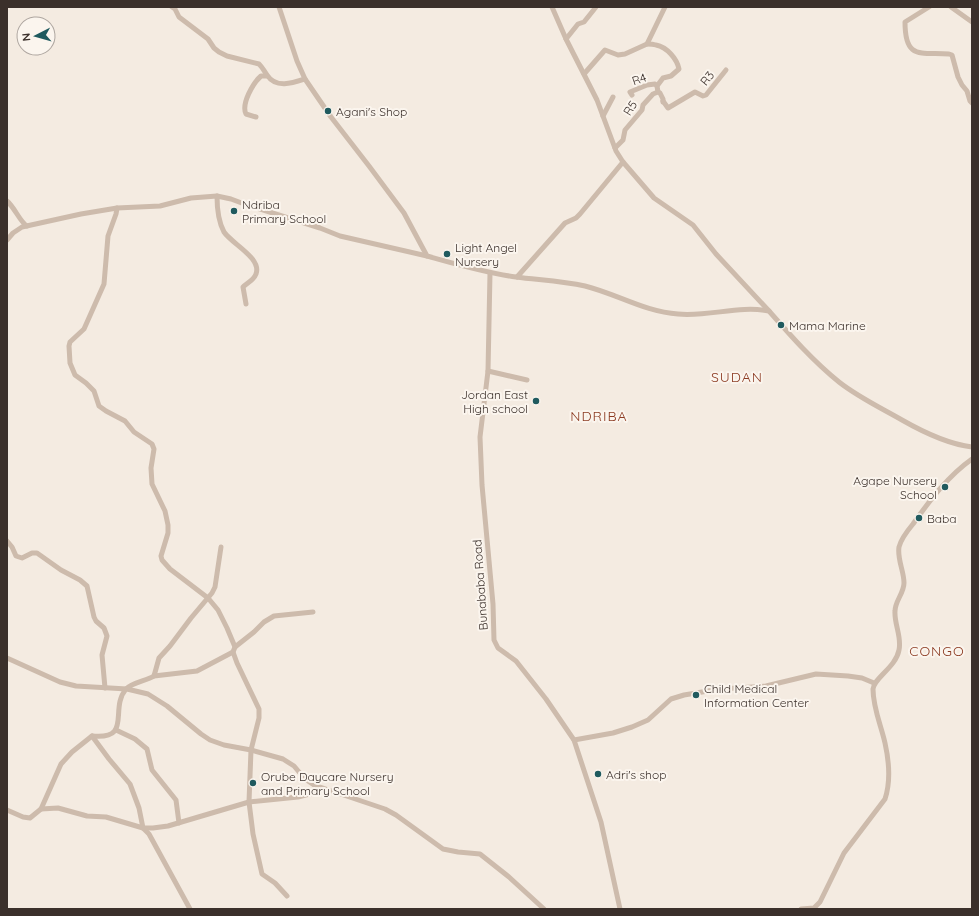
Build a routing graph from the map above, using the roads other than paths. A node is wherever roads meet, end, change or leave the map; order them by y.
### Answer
1 (172, 7) edge
2 (279, 7) edge
3 (552, 7) edge
4 (596, 7) edge
5 (665, 7) edge
6 (929, 7) edge
7 (951, 7) edge
8 (972, 22) edge
9 (566, 39) junction
10 (647, 44) junction
11 (726, 70) dead end
12 (584, 74) junction
13 (267, 76) junction
14 (306, 80) junction
15 (657, 86) junction
16 (658, 92) junction
17 (632, 94) dead end
18 (613, 97) dead end
19 (972, 103) edge
20 (603, 116) junction
21 (256, 117) dead end
22 (615, 148) junction
23 (623, 162) junction
24 (217, 196) junction
25 (7, 201) edge
26 (117, 208) junction
27 (27, 226) junction
28 (7, 240) edge
29 (427, 256) junction
30 (490, 273) junction
31 (517, 277) junction
32 (246, 304) dead end
33 (769, 311) junction
34 (488, 371) junction
35 (527, 380) dead end
36 (972, 448) edge
37 (972, 459) edge
38 (7, 541) edge
39 (221, 547) dead end
40 (208, 598) junction
41 (313, 612) dead end
42 (234, 649) junction
43 (7, 658) edge
44 (154, 676) junction
45 (874, 683) junction
46 (105, 688) junction
47 (127, 688) junction
48 (116, 730) junction
49 (92, 736) junction
50 (574, 740) junction
51 (251, 750) junction
52 (326, 790) junction
53 (249, 802) junction
54 (41, 809) junction
55 (7, 810) edge
56 (179, 823) junction
57 (143, 828) junction
58 (153, 828) junction
59 (149, 834) junction
60 (287, 896) dead end
61 (190, 909) edge
62 (544, 909) edge
63 (620, 909) edge
64 (802, 909) edge

1 - 13 street
2 - 14 street
3 - 9 street
4 - 9 street
5 - 10 street
6 - 19 street
7 - 8 street
9 - 12 street
10 - 12 street
10 - 15 street
11 - 16 street, R3
12 - 20 street
13 - 14 street
13 - 21 street
14 - 29 street
15 - 16 street
15 - 17 street, R4
16 - 22 street, R5
18 - 20 street
20 - 22 street
22 - 23 street
23 - 31 street
23 - 33 street
24 - 26 street
24 - 29 street
24 - 32 street
25 - 27 street
26 - 27 street
26 - 40 street
27 - 28 street
29 - 30 street
30 - 31 street
30 - 34 street, Bunababa Road
31 - 33 street
33 - 36 street
34 - 35 street
34 - 50 street, Bunababa Road
37 - 45 street
38 - 46 street
39 - 40 street
40 - 42 street
40 - 44 street
41 - 42 street
42 - 44 street
42 - 51 street
43 - 46 street
44 - 47 street
45 - 50 street
45 - 64 street
46 - 47 street
47 - 48 street
47 - 51 street
48 - 49 street
48 - 56 street
49 - 54 street
49 - 57 street
50 - 63 street, Bunababa Road
51 - 52 street
51 - 53 street
52 - 53 street
52 - 62 street
53 - 56 street
53 - 60 street
54 - 55 street
54 - 57 street
56 - 58 street
57 - 58 street
57 - 59 street
58 - 59 street
59 - 61 street

